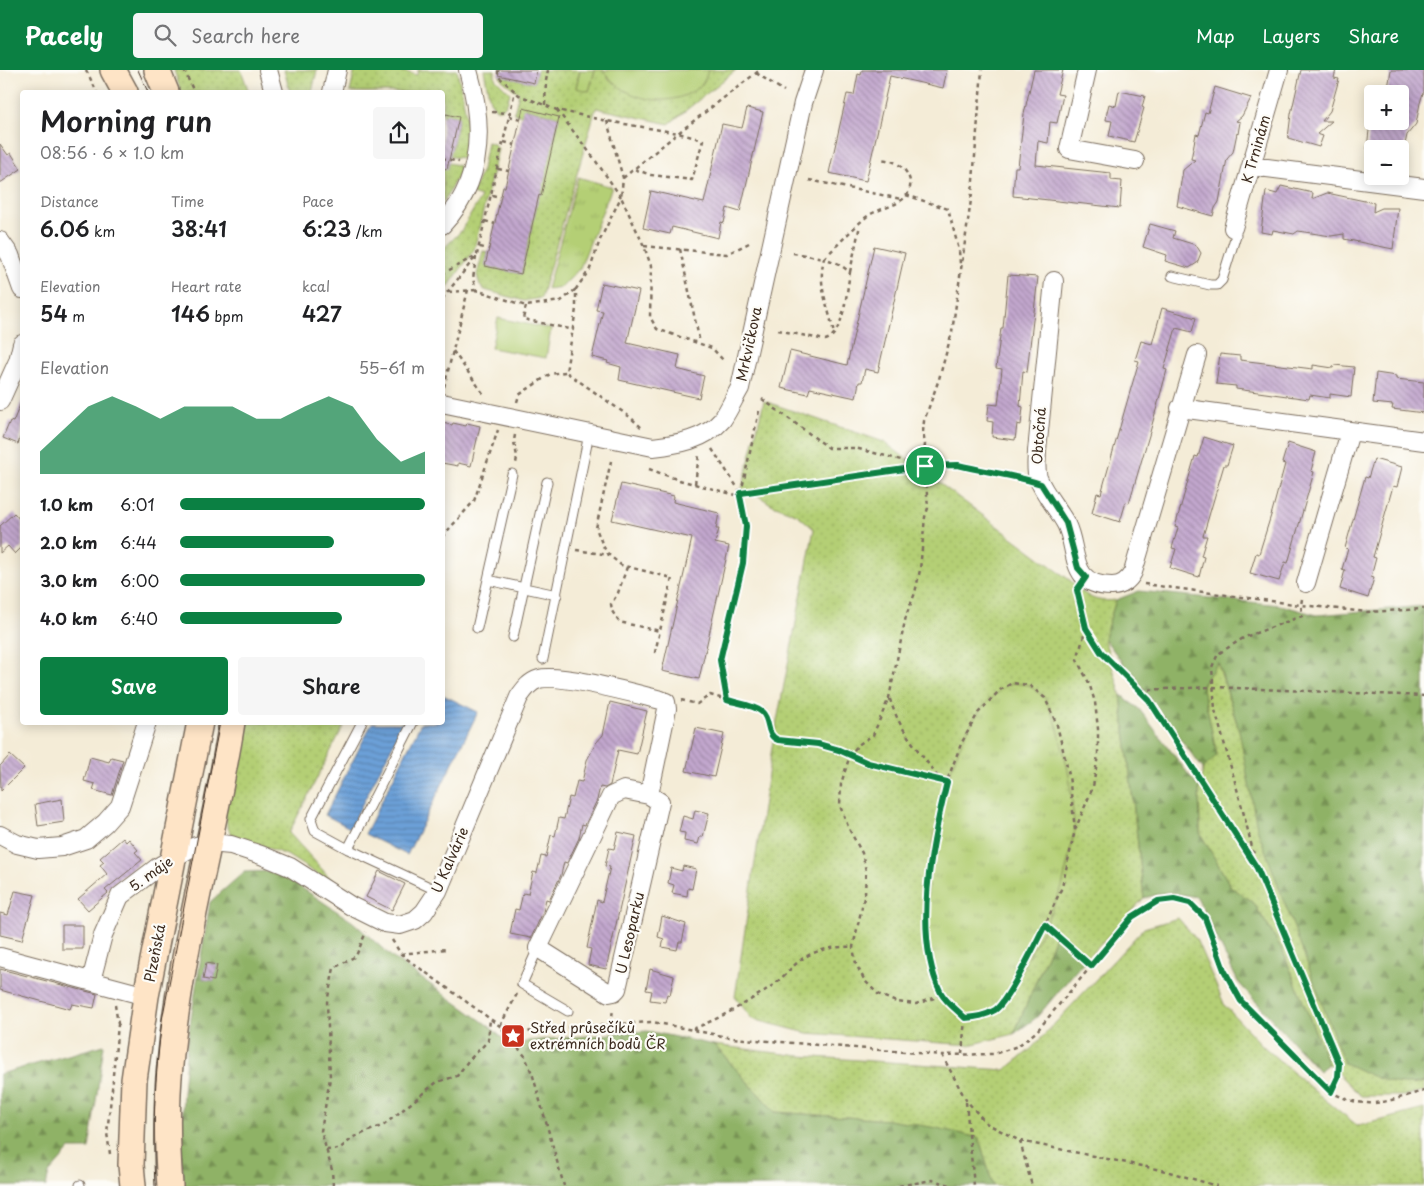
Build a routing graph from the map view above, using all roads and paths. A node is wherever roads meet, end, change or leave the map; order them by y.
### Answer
1 (86, 70) edge
2 (114, 70) edge
3 (156, 70) edge
4 (184, 70) edge
5 (268, 70) edge
6 (337, 70) edge
7 (468, 70) edge
8 (498, 70) edge
9 (548, 70) edge
10 (760, 70) edge
11 (814, 70) edge
12 (982, 70) edge
13 (1087, 70) edge
14 (1279, 70) edge
15 (756, 73) junction
16 (96, 90) edge
17 (124, 90) edge
18 (165, 90) edge
19 (193, 90) edge
20 (273, 90) edge
21 (332, 90) edge
22 (515, 91) junction
23 (784, 91) dead end
24 (545, 106) junction
25 (557, 110) junction
26 (491, 112) dead end
27 (510, 114) junction
28 (521, 119) dead end
29 (606, 121) junction
30 (678, 132) junction
31 (504, 142) junction
32 (515, 145) dead end
33 (445, 159) edge
34 (880, 159) dead end
35 (1135, 161) dead end
36 (467, 164) dead end
37 (1251, 166) junction
38 (498, 169) junction
39 (634, 169) junction
40 (509, 171) dead end
41 (623, 178) junction
42 (809, 180) dead end
43 (1423, 185) edge
44 (492, 195) junction
45 (906, 195) junction
46 (500, 197) dead end
47 (621, 197) junction
48 (903, 199) junction
49 (485, 221) junction
50 (445, 222) edge
51 (861, 223) junction
52 (494, 224) dead end
53 (1233, 228) joint
54 (0, 241) edge
55 (749, 243) dead end
56 (644, 246) junction
57 (480, 247) junction
58 (489, 249) dead end
59 (680, 249) junction
60 (793, 253) dead end
61 (477, 255) junction
62 (824, 258) junction
63 (961, 271) junction
64 (445, 272) edge
65 (850, 272) junction
66 (1172, 276) dead end
67 (1054, 281) dead end
68 (20, 283) edge
69 (576, 289) junction
70 (468, 290) junction
71 (476, 290) junction
72 (448, 292) junction
73 (445, 296) edge
74 (526, 306) junction
75 (574, 330) junction
76 (778, 330) dead end
77 (834, 335) junction
78 (700, 343) junction
79 (453, 351) junction
80 (20, 352) edge
81 (1197, 355) dead end
82 (724, 361) dead end
83 (566, 372) junction
84 (445, 380) edge
85 (762, 398) dead end
86 (0, 401) edge
87 (445, 404) edge
88 (1180, 408) junction
89 (759, 411) dead end
90 (506, 423) junction
91 (642, 428) dead end
92 (1350, 432) junction
93 (589, 434) junction
94 (704, 435) junction
95 (1424, 441) edge
96 (699, 455) dead end
97 (611, 461) dead end
98 (516, 464) dead end
99 (925, 466) junction
100 (649, 468) dead end
101 (512, 474) dead end
102 (547, 482) dead end
103 (695, 484) junction
104 (1041, 484) junction
105 (740, 495) junction
106 (445, 534) edge
107 (580, 550) dead end
108 (609, 555) junction
109 (627, 567) junction
110 (1086, 577) junction
111 (488, 580) junction
112 (1126, 582) junction
113 (1306, 583) dead end
114 (524, 588) junction
115 (557, 595) junction
116 (1301, 605) junction
117 (1424, 608) edge
118 (477, 628) dead end
119 (1086, 628) junction
120 (660, 631) junction
121 (513, 637) dead end
122 (654, 657) dead end
123 (543, 659) dead end
124 (1214, 688) junction
125 (1140, 690) junction
126 (1424, 696) edge
127 (889, 698) junction
128 (680, 700) dead end
129 (727, 700) junction
130 (145, 725) edge
131 (199, 725) edge
132 (231, 725) edge
133 (360, 725) edge
134 (410, 725) edge
135 (850, 754) junction
136 (940, 780) junction
137 (947, 782) junction
138 (648, 795) junction
139 (1075, 830) junction
140 (0, 835) edge
141 (210, 843) junction
142 (348, 849) junction
143 (173, 858) junction
144 (1257, 868) junction
145 (438, 891) junction
146 (1045, 925) junction
147 (368, 928) dead end
148 (853, 946) junction
149 (538, 948) junction
150 (446, 949) dead end
151 (401, 954) dead end
152 (0, 957) edge
153 (1091, 966) junction
154 (91, 981) junction
155 (522, 984) junction
156 (941, 994) junction
157 (146, 996) junction
158 (568, 1011) dead end
159 (965, 1018) junction
160 (490, 1019) dead end
161 (691, 1030) dead end
162 (790, 1042) dead end
163 (962, 1054) junction
164 (942, 1055) junction
165 (1424, 1091) edge
166 (1331, 1092) junction
167 (966, 1100) junction
168 (1020, 1141) junction
169 (326, 1150) junction
170 (133, 1186) edge
171 (170, 1186) edge
172 (333, 1186) edge
173 (564, 1186) edge
174 (899, 1186) edge
175 (954, 1186) edge
176 (974, 1186) edge
177 (1032, 1186) edge
178 (1217, 1186) edge

1 - 16 path
2 - 17 main road
3 - 18 main road
4 - 19 path
5 - 20 street
6 - 21 street
7 - 50 street
8 - 22 path
9 - 24 path
10 - 15 path
11 - 94 street, Mrkvičkova
12 - 63 path
13 - 35 street
14 - 37 street, K Trninám
15 - 23 path
15 - 30 path
22 - 24 path
22 - 27 path
24 - 25 path
25 - 29 path
25 - 47 path
26 - 27 path
27 - 28 path
27 - 31 path
29 - 30 path
29 - 41 path
30 - 39 path
30 - 39 path
31 - 32 path
31 - 38 path
33 - 36 path
34 - 45 path
37 - 43 street
37 - 53 street, K Trninám
38 - 40 path
38 - 44 path
39 - 41 path
41 - 47 path
42 - 48 path
44 - 46 path
44 - 49 path
45 - 48 path
45 - 63 path
47 - 56 path
47 - 69 path
48 - 51 path
49 - 52 path
49 - 57 path
51 - 62 path
51 - 65 path
53 - 66 lane
54 - 68 street
55 - 59 path
56 - 59 path
56 - 78 path
57 - 58 path
57 - 61 path
59 - 78 path
60 - 62 path
61 - 64 path
61 - 71 path
61 - 72 path
62 - 65 path
62 - 77 path
63 - 99 path
65 - 77 path
67 - 104 street, Obtočná
69 - 74 path
69 - 75 path
70 - 71 path
70 - 72 path
70 - 79 path
71 - 74 path
72 - 73 path
74 - 75 path
75 - 83 path
76 - 77 path
78 - 82 path
79 - 84 path
79 - 90 path
80 - 86 street
81 - 88 street
83 - 90 path
83 - 91 path
85 - 99 path
87 - 90 street, Mrkvičkova
88 - 92 street
88 - 112 street
89 - 105 path
90 - 93 street, Mrkvičkova
90 - 98 path
90 - 106 path
92 - 95 street
92 - 113 street
93 - 94 street, Mrkvičkova
93 - 115 lane
94 - 105 path
96 - 103 path
97 - 108 path
99 - 104 path
99 - 105 path
99 - 127 path
100 - 103 path
101 - 111 lane
102 - 114 lane
103 - 105 path
104 - 110 street, Obtočná
105 - 129 path
107 - 108 path
108 - 109 path
109 - 120 path
109 - 120 path
110 - 112 street
110 - 119 path
111 - 114 lane
111 - 118 lane
112 - 116 path
114 - 115 lane
114 - 121 lane
115 - 123 lane
116 - 117 path
116 - 124 path
119 - 125 path
119 - 139 path
120 - 122 path
124 - 125 path
124 - 126 path
124 - 144 path
125 - 144 path
127 - 135 path
127 - 136 path
128 - 129 path
129 - 135 path
130 - 140 street
131 - 143 main road, Plzeňská
132 - 141 main road
133 - 142 lane
134 - 142 lane
135 - 136 path
135 - 148 path
136 - 137 path
137 - 139 path
137 - 156 path
138 - 145 street, U Kalvárie
138 - 149 street
138 - 149 street, U Lesoparku
139 - 146 path
141 - 143 street, 5. máje
141 - 145 street, U Kalvárie
141 - 171 main road
142 - 145 lane
143 - 154 street, 5. máje
143 - 157 main road, Plzeňská
144 - 166 path
146 - 153 path
146 - 159 path
147 - 169 path
148 - 156 path
148 - 161 path
149 - 155 lane
150 - 151 path
152 - 154 street
153 - 163 path
153 - 166 path
154 - 157 street
155 - 158 lane
155 - 173 path
156 - 159 path
157 - 170 main road, Plzeňská
159 - 163 path
160 - 169 path
162 - 164 path
163 - 164 path
164 - 167 path
165 - 166 path
167 - 168 path
167 - 176 path
168 - 177 path
168 - 178 path
169 - 172 path
174 - 175 path

